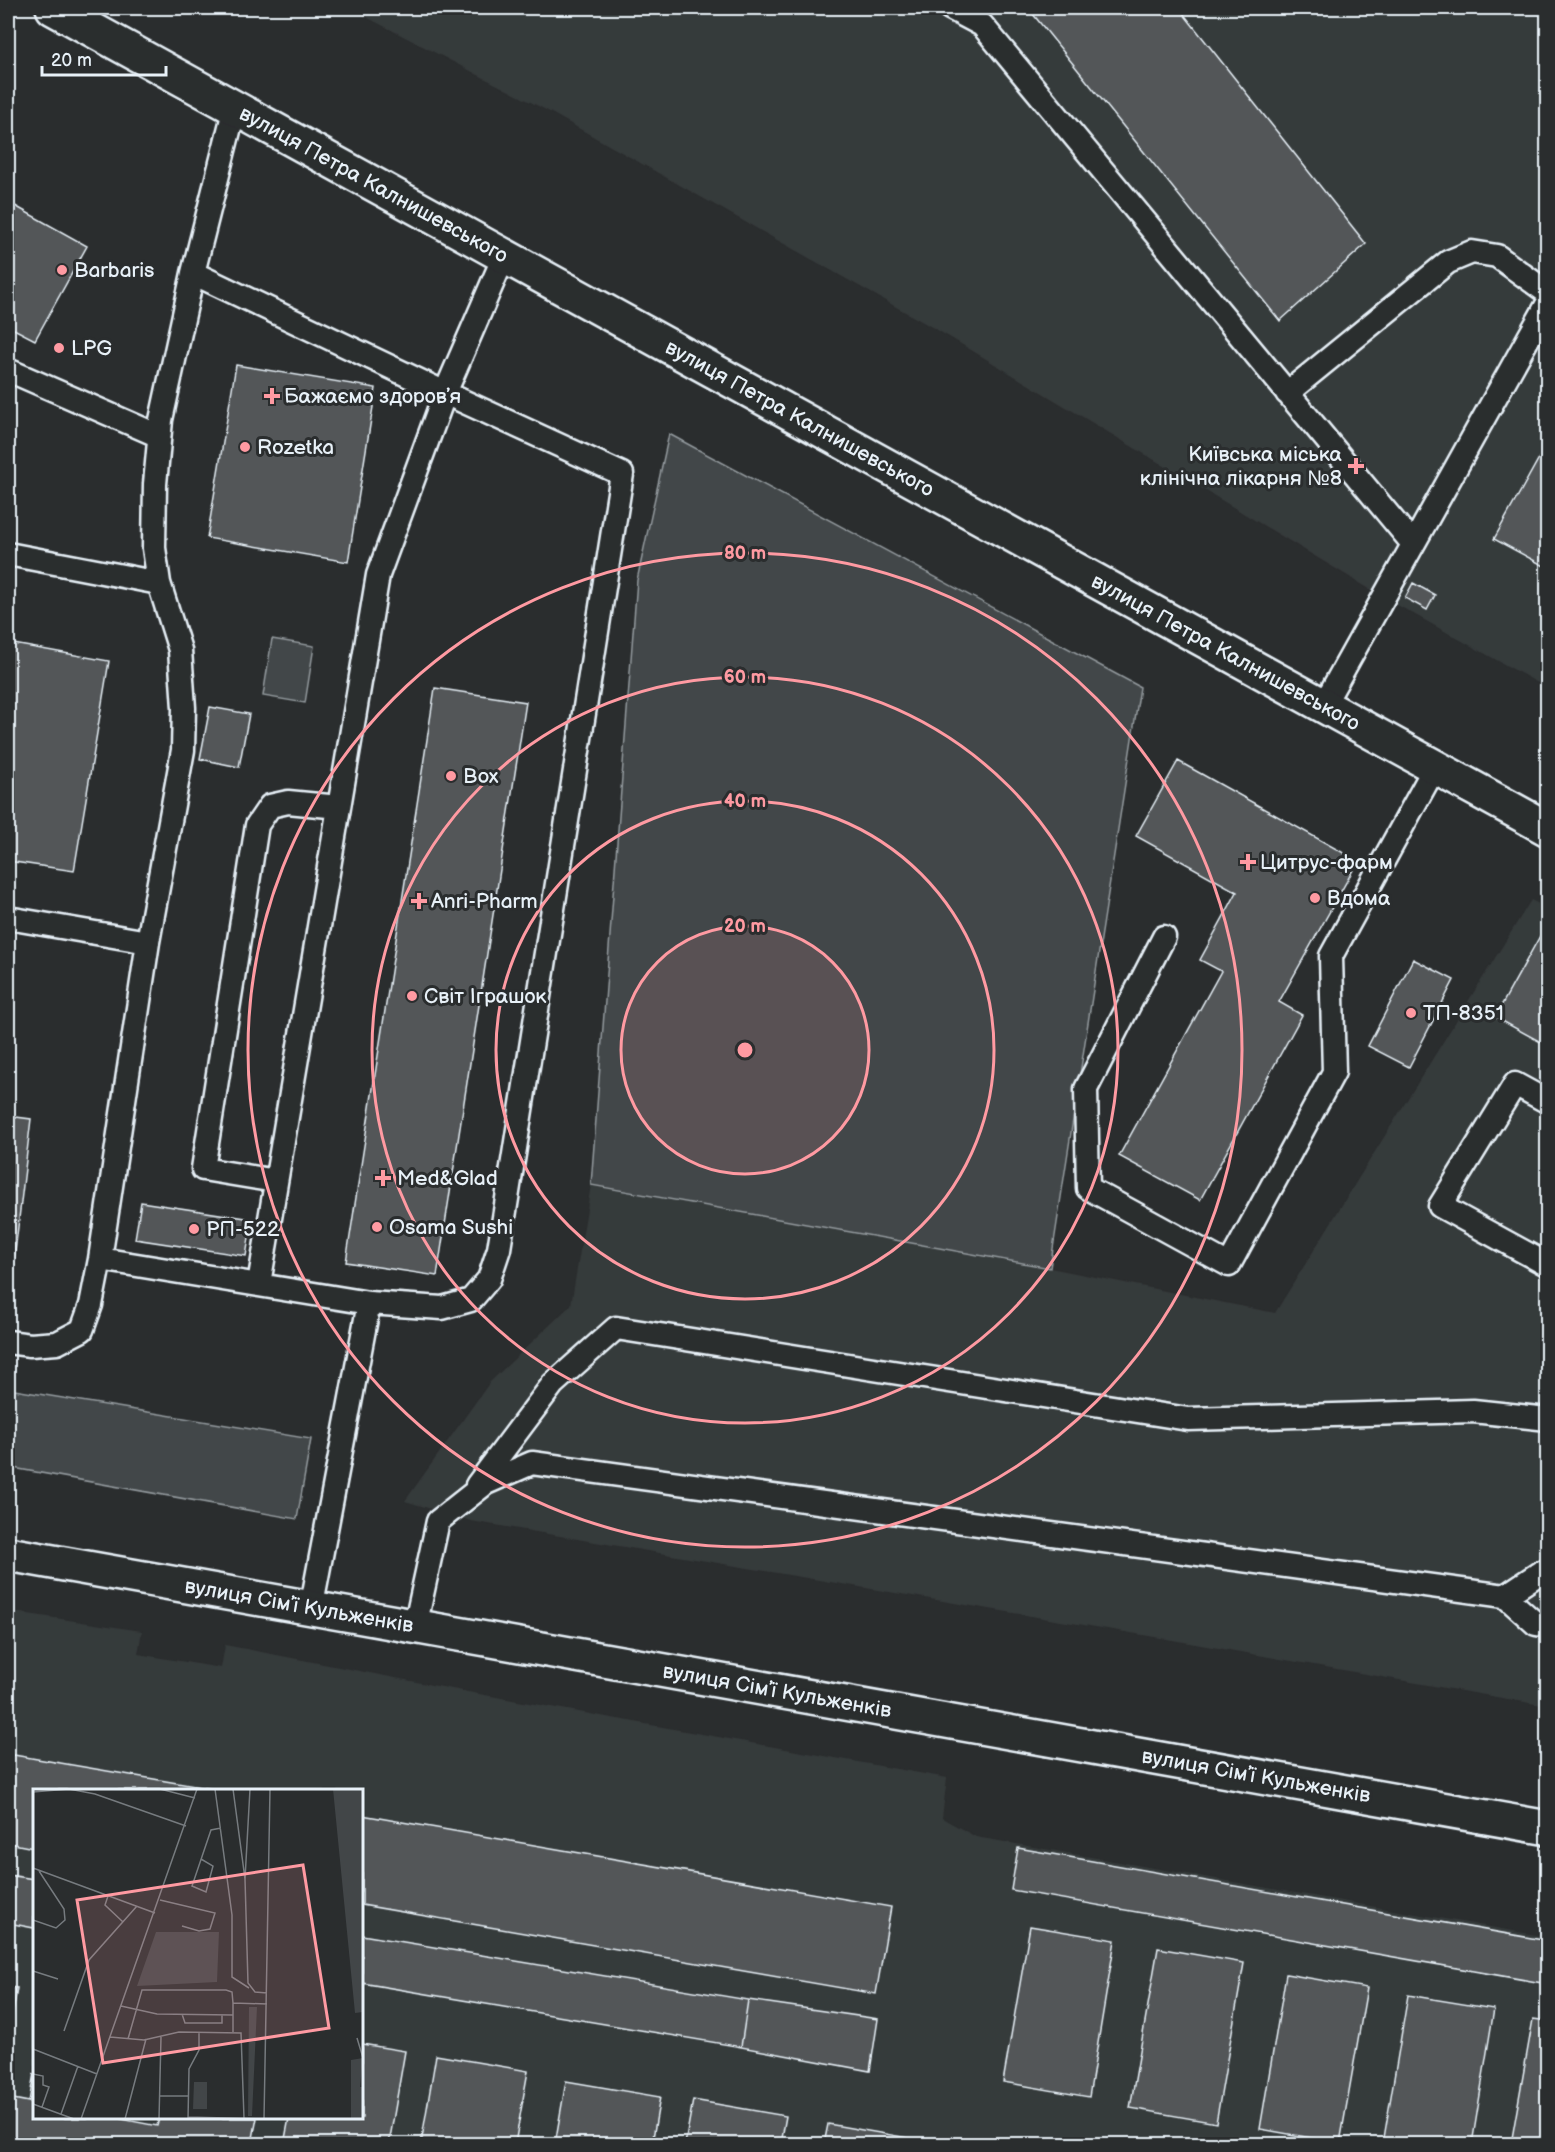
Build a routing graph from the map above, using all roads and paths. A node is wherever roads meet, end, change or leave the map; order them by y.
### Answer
1 (53, 8) edge
2 (950, 8) edge
3 (236, 107) junction
4 (505, 255) junction
5 (193, 273) junction
6 (1548, 293) edge
7 (1548, 303) edge
8 (8, 370) edge
9 (445, 393) junction
10 (1287, 393) junction
11 (159, 436) junction
12 (1413, 544) junction
13 (8, 554) edge
14 (159, 583) junction
15 (1323, 706) junction
16 (1435, 767) junction
17 (339, 807) junction
18 (1548, 829) edge
19 (8, 918) edge
20 (1164, 936) dead end
21 (148, 942) junction
22 (1548, 1102) edge
23 (276, 1181) junction
24 (100, 1259) junction
25 (1548, 1265) edge
26 (259, 1284) junction
27 (369, 1303) junction
28 (8, 1342) edge
29 (1548, 1419) edge
30 (468, 1498) junction
31 (8, 1554) edge
32 (1548, 1572) edge
33 (1505, 1596) junction
34 (311, 1609) junction
35 (1548, 1626) edge
36 (415, 1627) junction
37 (1548, 1828) edge

1 - 3 street, вулиця Петра Калнишевського
2 - 10 lane
3 - 4 street, вулиця Петра Калнишевського
3 - 5 lane
4 - 9 lane
4 - 15 street, вулиця Петра Калнишевського
5 - 9 lane
5 - 11 lane
6 - 10 lane
7 - 12 lane
8 - 11 lane
9 - 17 lane
9 - 27 lane
10 - 12 lane
11 - 14 lane
12 - 15 lane
13 - 14 lane
14 - 21 lane
15 - 16 street, вулиця Петра Калнишевського
16 - 18 street, вулиця Петра Калнишевського
16 - 20 lane
17 - 23 lane
17 - 23 lane
19 - 21 lane
21 - 24 lane
22 - 25 lane
23 - 26 lane
24 - 26 lane
24 - 28 lane
26 - 27 lane
27 - 34 lane
29 - 30 lane
30 - 33 lane
30 - 36 lane
31 - 34 street, вулиця Сімʼї Кульженків
32 - 33 lane
33 - 35 lane
34 - 36 street, вулиця Сімʼї Кульженків
36 - 37 street, вулиця Сімʼї Кульженків

